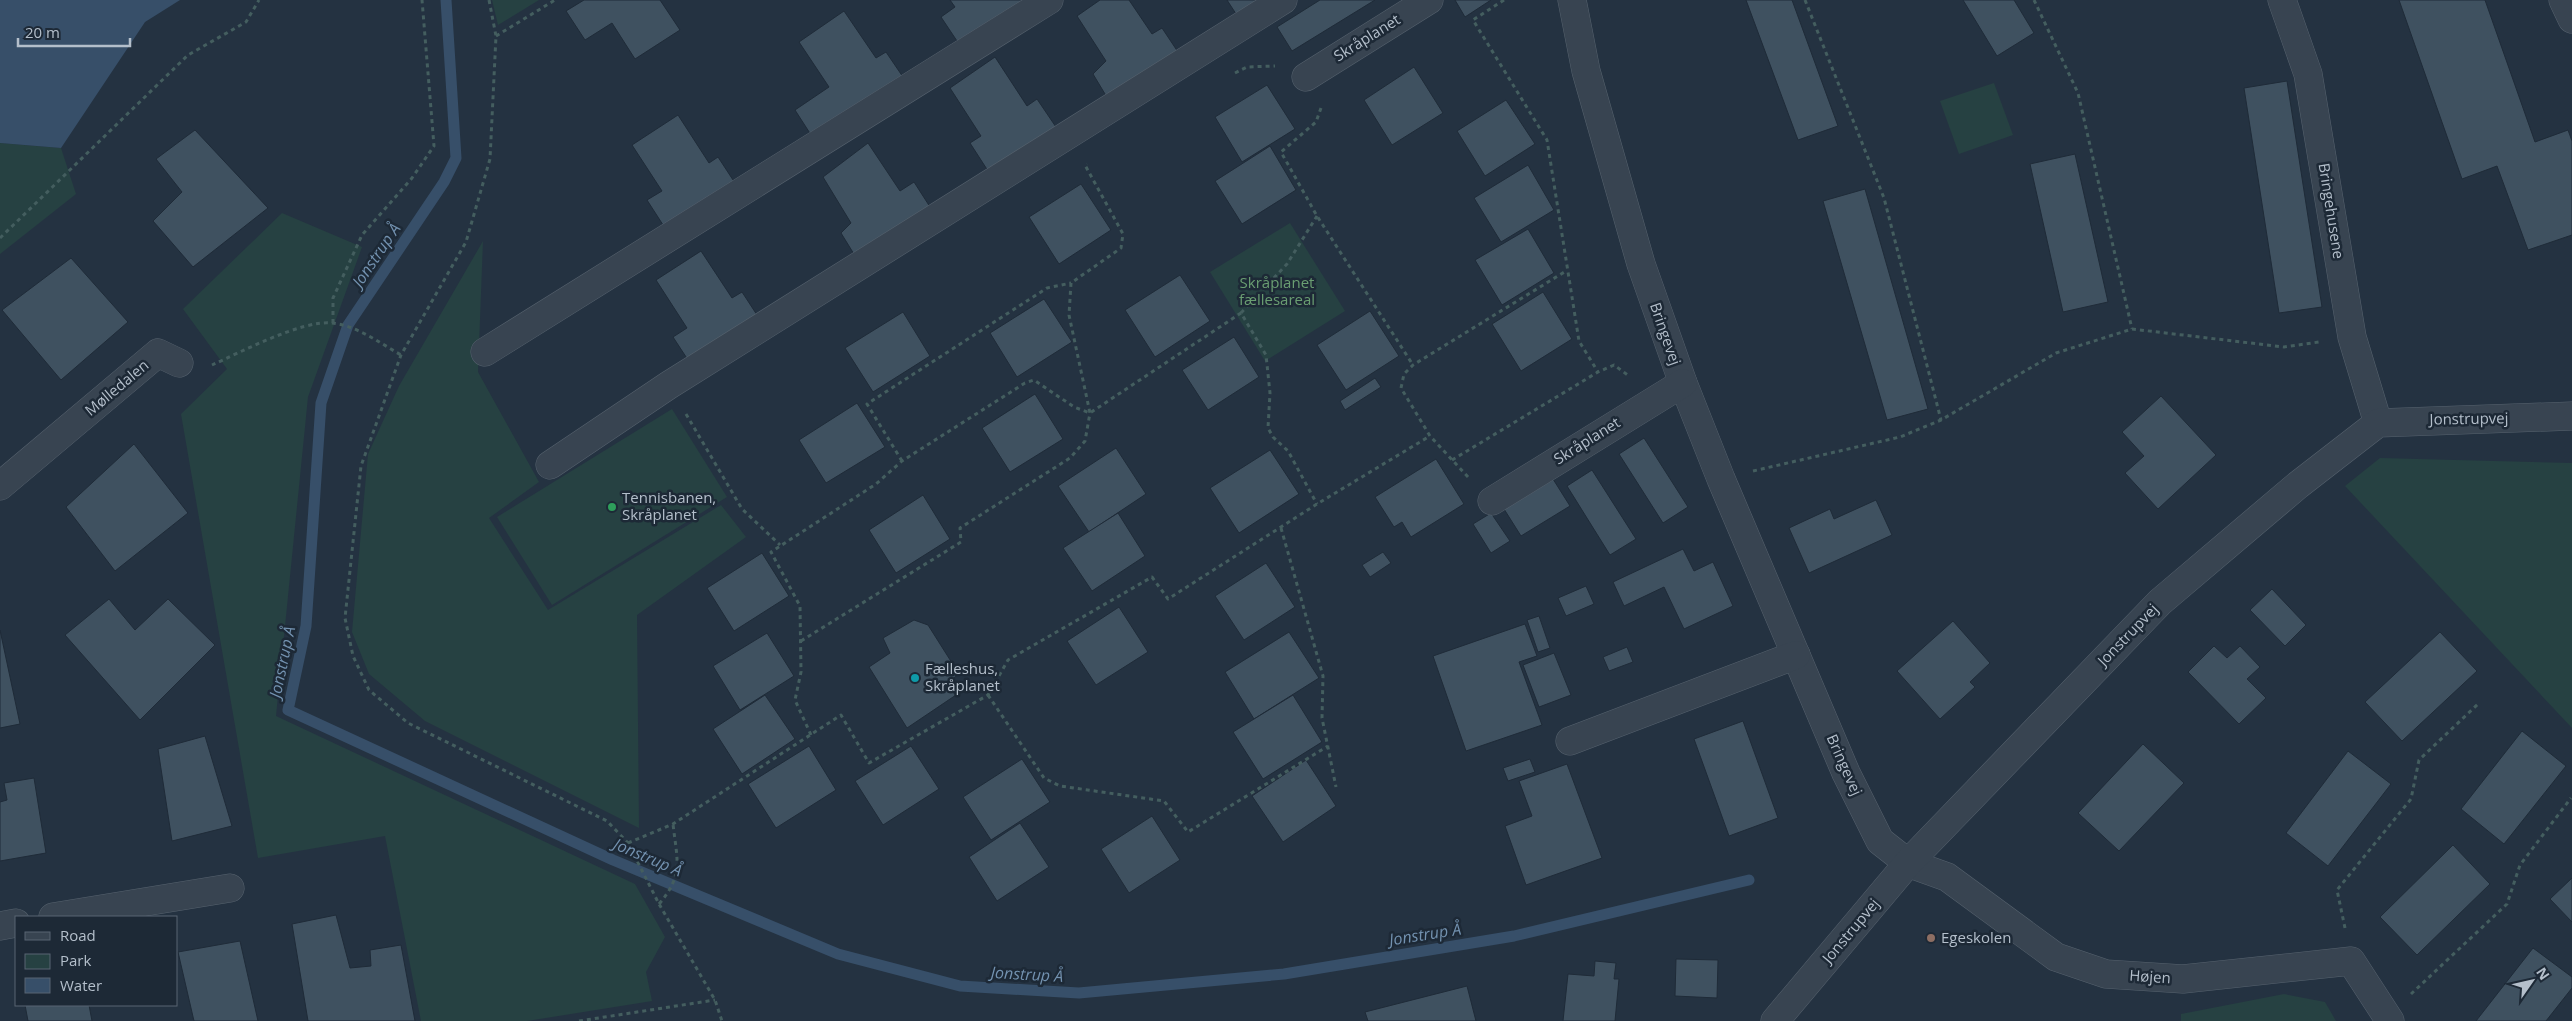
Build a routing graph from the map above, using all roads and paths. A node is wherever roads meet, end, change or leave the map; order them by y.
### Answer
1 (259, 0) edge
2 (422, 0) edge
3 (489, 0) edge
4 (555, 0) edge
5 (1048, 0) edge
6 (1283, 0) edge
7 (1429, 0) edge
8 (1504, 0) edge
9 (1806, 0) edge
10 (2034, 0) edge
11 (2282, 0) edge
12 (2563, 0) edge
13 (1579, 3) edge
14 (2572, 19) edge
15 (496, 36) junction
16 (1230, 74) dead end
17 (1306, 77) junction
18 (1094, 160) dead end
19 (1318, 216) junction
20 (0, 238) edge
21 (1566, 270) junction
22 (1071, 283) junction
23 (1241, 313) junction
24 (333, 323) junction
25 (2132, 329) junction
26 (2352, 337) junction
27 (485, 352) dead end
28 (401, 355) junction
29 (179, 364) joint
30 (1413, 365) junction
31 (1598, 372) junction
32 (1683, 383) junction
33 (669, 385) junction
34 (1649, 403) junction
35 (1090, 413) junction
36 (2572, 416) edge
37 (1941, 420) junction
38 (2378, 423) junction
39 (1430, 436) junction
40 (1452, 460) junction
41 (902, 461) junction
42 (550, 465) dead end
43 (1721, 479) junction
44 (0, 486) edge
45 (1492, 501) joint
46 (1318, 504) junction
47 (1281, 528) junction
48 (780, 545) junction
49 (801, 641) junction
50 (1796, 655) junction
51 (988, 695) junction
52 (2478, 704) dead end
53 (811, 735) junction
54 (1570, 741) dead end
55 (1328, 746) junction
56 (1336, 787) dead end
57 (2571, 798) edge
58 (673, 824) junction
59 (628, 843) junction
60 (1908, 863) junction
61 (230, 888) dead end
62 (659, 904) junction
63 (59, 916) edge
64 (15, 923) edge
65 (0, 926) edge
66 (2351, 961) junction
67 (715, 1000) junction
68 (2388, 1018) edge
69 (579, 1021) edge
70 (722, 1021) edge
71 (1775, 1021) edge

1 - 20 path
2 - 24 path
3 - 15 path
4 - 15 path
5 - 27 street
6 - 33 street
7 - 17 street, Skråplanet
8 - 21 path
9 - 37 path
10 - 25 path
11 - 26 street, Bringehusene
12 - 14 street
13 - 32 street, Bringevej
15 - 28 path
16 - 17 path
17 - 19 path
18 - 22 path
19 - 23 path
19 - 30 path
21 - 30 path
21 - 31 path
22 - 35 path
22 - 41 path
23 - 35 path
23 - 46 path
24 - 28 path
24 - 29 path
25 - 26 path
25 - 37 path
26 - 38 street, Bringehusene
28 - 59 path
29 - 44 street, Mølledalen
30 - 39 path
31 - 34 path
31 - 40 path
32 - 34 street, Skråplanet
32 - 43 street, Bringevej
33 - 42 street
33 - 48 path
34 - 45 street, Skråplanet
35 - 41 path
35 - 49 path
36 - 38 street, Jonstrupvej
37 - 43 path
38 - 60 street, Jonstrupvej
39 - 40 path
39 - 46 path
40 - 45 path
41 - 48 path
43 - 50 street, Bringevej
46 - 47 path
47 - 51 path
47 - 55 path
48 - 49 path
49 - 53 path
50 - 54 street
50 - 60 street, Bringevej
51 - 53 path
51 - 55 path
52 - 66 path
53 - 58 path
55 - 56 path
57 - 68 path
58 - 59 path
58 - 62 path
59 - 62 path
60 - 66 street, Højen
60 - 71 street, Jonstrupvej
61 - 63 street
62 - 67 path
64 - 65 street
66 - 68 street
67 - 69 path
67 - 70 path

